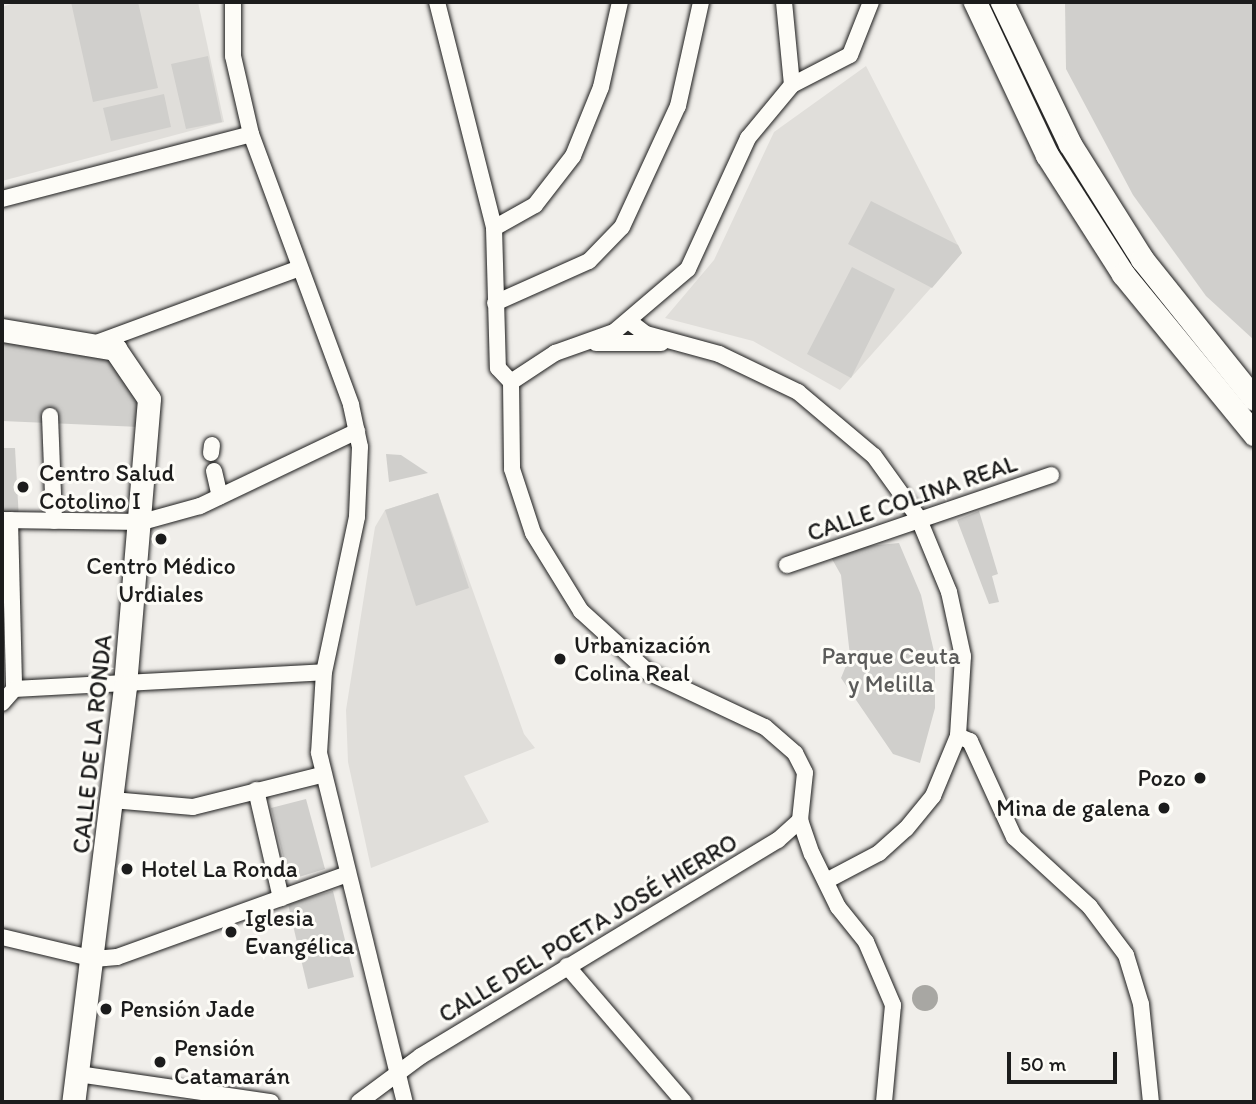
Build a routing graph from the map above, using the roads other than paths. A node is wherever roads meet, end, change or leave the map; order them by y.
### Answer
1 (233, 2) edge
2 (437, 2) edge
3 (620, 2) edge
4 (701, 2) edge
5 (784, 2) edge
6 (871, 2) edge
7 (975, 2) edge
8 (1002, 2) edge
9 (792, 85) junction
10 (251, 134) junction
11 (2, 199) edge
12 (494, 228) junction
13 (300, 268) junction
14 (495, 303) junction
15 (630, 322) junction
16 (2, 330) edge
17 (99, 342) junction
18 (586, 342) junction
19 (678, 343) junction
20 (511, 382) junction
21 (1254, 399) edge
22 (50, 416) dead end
23 (357, 431) junction
24 (1254, 434) edge
25 (214, 471) dead end
26 (1051, 475) dead end
27 (220, 496) junction
28 (918, 517) junction
29 (6, 520) edge
30 (54, 521) junction
31 (142, 522) junction
32 (788, 565) dead end
33 (324, 672) junction
34 (125, 687) junction
35 (14, 689) junction
36 (2, 703) edge
37 (958, 736) junction
38 (321, 775) junction
39 (256, 790) junction
40 (112, 800) junction
41 (800, 820) junction
42 (348, 874) junction
43 (826, 881) junction
44 (281, 898) junction
45 (2, 937) edge
46 (94, 959) junction
47 (568, 966) junction
48 (398, 1072) junction
49 (78, 1074) junction
50 (74, 1102) edge
51 (271, 1102) edge
52 (359, 1102) edge
53 (405, 1102) edge
54 (684, 1102) edge
55 (884, 1102) edge
56 (1151, 1102) edge

1 - 10 street
2 - 12 street
3 - 12 street
4 - 14 street
5 - 9 street
6 - 9 street
7 - 24 highway
8 - 21 highway
9 - 15 street
10 - 11 street
10 - 13 street
12 - 14 street
13 - 17 street
13 - 23 street
14 - 20 street
15 - 18 street
15 - 19 street
16 - 17 highway, CALLE DE LA RONDA
17 - 31 highway, CALLE DE LA RONDA
18 - 19 street
18 - 20 street
19 - 28 street
20 - 41 street
22 - 30 street
23 - 27 street
23 - 33 street
25 - 27 street
26 - 28 street, CALLE COLINA REAL
27 - 31 street
28 - 32 street, CALLE COLINA REAL
28 - 37 street
29 - 30 street
29 - 35 street
30 - 31 street
31 - 34 highway, CALLE DE LA RONDA
33 - 34 street
33 - 38 street
34 - 35 street
34 - 40 highway, CALLE DE LA RONDA
35 - 36 street
37 - 43 street
37 - 56 street
38 - 39 street
38 - 42 street
39 - 40 street
39 - 44 street
40 - 46 highway, CALLE DE LA RONDA
41 - 43 street
41 - 47 street, CALLE DEL POETA JOSÉ HIERRO
42 - 44 street
42 - 48 street
43 - 55 street
44 - 46 street
45 - 46 street
46 - 49 highway, CALLE DE LA RONDA
47 - 48 street, CALLE DEL POETA JOSÉ HIERRO
47 - 54 street
48 - 52 street, CALLE DEL POETA JOSÉ HIERRO
48 - 53 street
49 - 50 highway, CALLE DE LA RONDA
49 - 51 street

